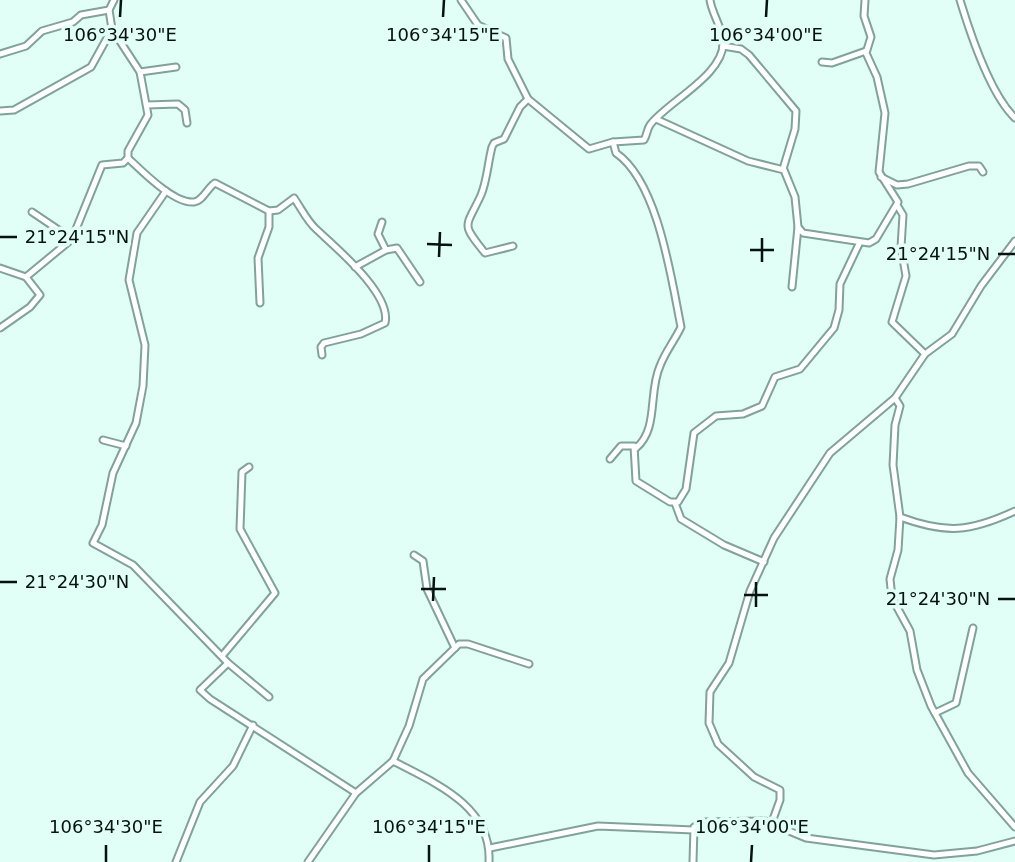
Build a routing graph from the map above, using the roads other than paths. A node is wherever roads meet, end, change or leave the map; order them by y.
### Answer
1 (114, 0) edge
2 (461, 0) edge
3 (710, 0) edge
4 (865, 0) edge
5 (960, 0) edge
6 (109, 10) junction
7 (112, 29) junction
8 (723, 46) junction
9 (866, 51) junction
10 (0, 54) edge
11 (822, 62) dead end
12 (176, 67) dead end
13 (140, 72) junction
14 (528, 99) junction
15 (146, 105) junction
16 (0, 111) edge
17 (1015, 118) edge
18 (656, 119) junction
19 (187, 124) dead end
20 (613, 142) junction
21 (128, 158) junction
22 (783, 169) junction
23 (982, 172) dead end
24 (881, 177) junction
25 (166, 191) junction
26 (897, 205) junction
27 (269, 211) junction
28 (32, 212) dead end
29 (382, 222) dead end
30 (798, 227) junction
31 (72, 239) junction
32 (1015, 241) edge
33 (859, 244) junction
34 (513, 246) dead end
35 (386, 250) junction
36 (355, 267) junction
37 (0, 268) edge
38 (26, 277) junction
39 (420, 282) dead end
40 (792, 287) dead end
41 (260, 303) dead end
42 (0, 328) edge
43 (925, 354) junction
44 (322, 355) dead end
45 (895, 397) junction
46 (103, 440) dead end
47 (126, 446) junction
48 (636, 448) junction
49 (610, 460) dead end
50 (249, 467) dead end
51 (675, 502) junction
52 (1015, 511) edge
53 (900, 517) junction
54 (414, 555) dead end
55 (764, 562) junction
56 (973, 628) dead end
57 (455, 648) junction
58 (222, 656) junction
59 (228, 663) junction
60 (529, 664) dead end
61 (270, 697) dead end
62 (936, 713) junction
63 (253, 725) junction
64 (393, 761) junction
65 (356, 793) junction
66 (772, 822) junction
67 (1015, 827) edge
68 (694, 830) junction
69 (1015, 841) edge
70 (490, 848) junction
71 (176, 862) edge
72 (308, 862) edge
73 (489, 862) edge
74 (693, 862) edge

1 - 6 street
2 - 14 street
3 - 8 street
4 - 9 street
5 - 17 street
6 - 7 street
6 - 10 street
7 - 13 street
7 - 16 street
8 - 18 street
8 - 22 street
9 - 11 street
9 - 24 street
12 - 13 street
13 - 15 street
14 - 20 street
14 - 34 street
15 - 19 street
15 - 21 street
18 - 20 street
18 - 22 street
20 - 48 street
21 - 25 street
21 - 31 street
22 - 30 street
23 - 24 street
24 - 26 street
25 - 27 street
25 - 47 street
26 - 33 street
26 - 43 street
27 - 36 street
27 - 41 street
28 - 31 street
29 - 35 street
30 - 33 street
30 - 40 street
31 - 38 street
32 - 43 street
33 - 51 street
35 - 36 street
35 - 39 street
36 - 44 street
37 - 38 street
38 - 42 street
43 - 45 street
45 - 53 street
45 - 55 street
46 - 47 street
47 - 58 street
48 - 49 street
48 - 51 street
50 - 58 street
51 - 55 street
52 - 53 street
53 - 62 street
54 - 57 street
55 - 66 street
56 - 62 street
57 - 60 street
57 - 64 street
58 - 59 street
59 - 61 street
59 - 63 street
62 - 67 street
63 - 65 street
63 - 71 street
64 - 65 street
64 - 70 street
65 - 72 street
66 - 68 street
66 - 69 street
68 - 70 street
68 - 74 street
70 - 73 street

